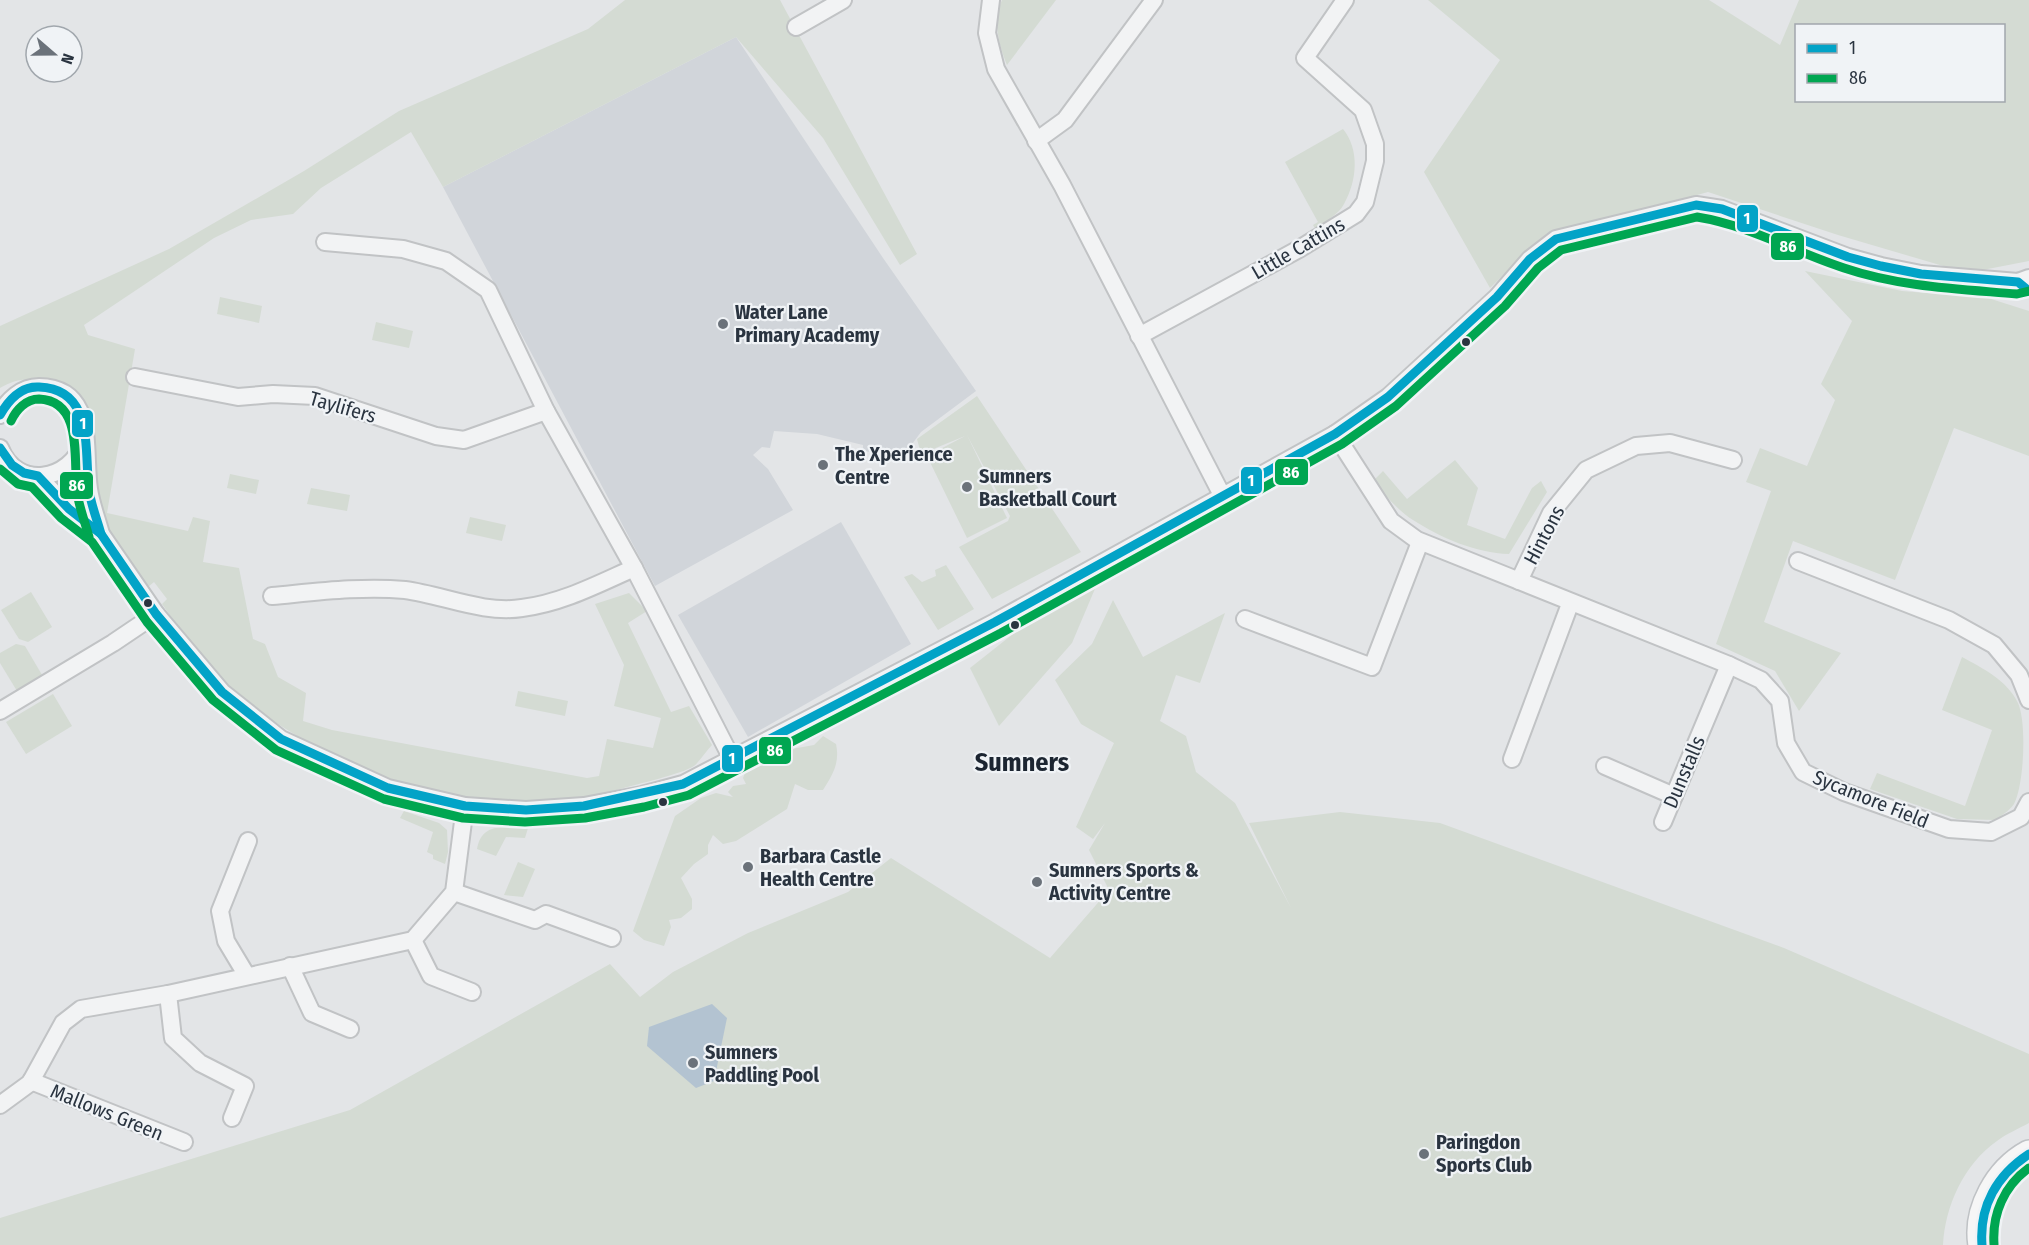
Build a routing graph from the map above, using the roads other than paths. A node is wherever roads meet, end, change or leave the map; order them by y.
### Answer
1 (843, 0) edge
2 (991, 0) edge
3 (1154, 0) edge
4 (1345, 0) edge
5 (796, 27) dead end
6 (1036, 141) junction
7 (325, 243) dead end
8 (2025, 284) edge
9 (1139, 336) junction
10 (135, 377) dead end
11 (546, 411) junction
12 (0, 415) edge
13 (1335, 434) junction
14 (85, 441) junction
15 (0, 448) edge
16 (1733, 460) dead end
17 (38, 476) junction
18 (1223, 497) junction
19 (102, 534) junction
20 (1420, 542) junction
21 (1798, 561) dead end
22 (634, 568) junction
23 (1519, 581) junction
24 (272, 596) dead end
25 (1570, 603) junction
26 (156, 614) junction
27 (1245, 619) dead end
28 (1729, 665) junction
29 (2029, 700) edge
30 (0, 711) edge
31 (732, 759) junction
32 (1512, 759) dead end
33 (1605, 766) dead end
34 (1674, 796) junction
35 (2029, 802) edge
36 (465, 806) junction
37 (1664, 822) dead end
38 (248, 841) dead end
39 (454, 892) junction
40 (612, 938) dead end
41 (413, 940) junction
42 (290, 966) junction
43 (247, 976) junction
44 (472, 992) dead end
45 (168, 994) junction
46 (350, 1029) dead end
47 (31, 1081) junction
48 (0, 1104) edge
49 (232, 1118) dead end
50 (184, 1142) dead end
51 (2029, 1154) edge
52 (1982, 1245) edge

1 - 5 street
2 - 6 street
3 - 6 street
4 - 9 street, Little Cattins
6 - 9 street
7 - 11 street
8 - 13 street
9 - 18 street
10 - 11 street, Taylifers
11 - 22 street
12 - 14 street
13 - 18 street
13 - 20 street
14 - 17 street
14 - 19 street
15 - 17 street
16 - 23 street, Hintons
17 - 19 street
18 - 31 street
19 - 26 street
20 - 23 street
20 - 27 street
21 - 29 street
22 - 24 street
22 - 31 street
23 - 25 street
25 - 28 street
25 - 32 street
26 - 30 street
26 - 36 street
28 - 34 street, Dunstalls
28 - 35 street, Sycamore Field
31 - 36 street
33 - 34 street
34 - 37 street, Dunstalls
36 - 39 street
38 - 43 street
39 - 40 street
39 - 41 street
41 - 42 street, Mallows Green
41 - 44 street
42 - 43 street, Mallows Green
42 - 46 street
43 - 45 street, Mallows Green
45 - 47 street, Mallows Green
45 - 49 street
47 - 48 street, Mallows Green
47 - 50 street, Mallows Green
51 - 52 main road

